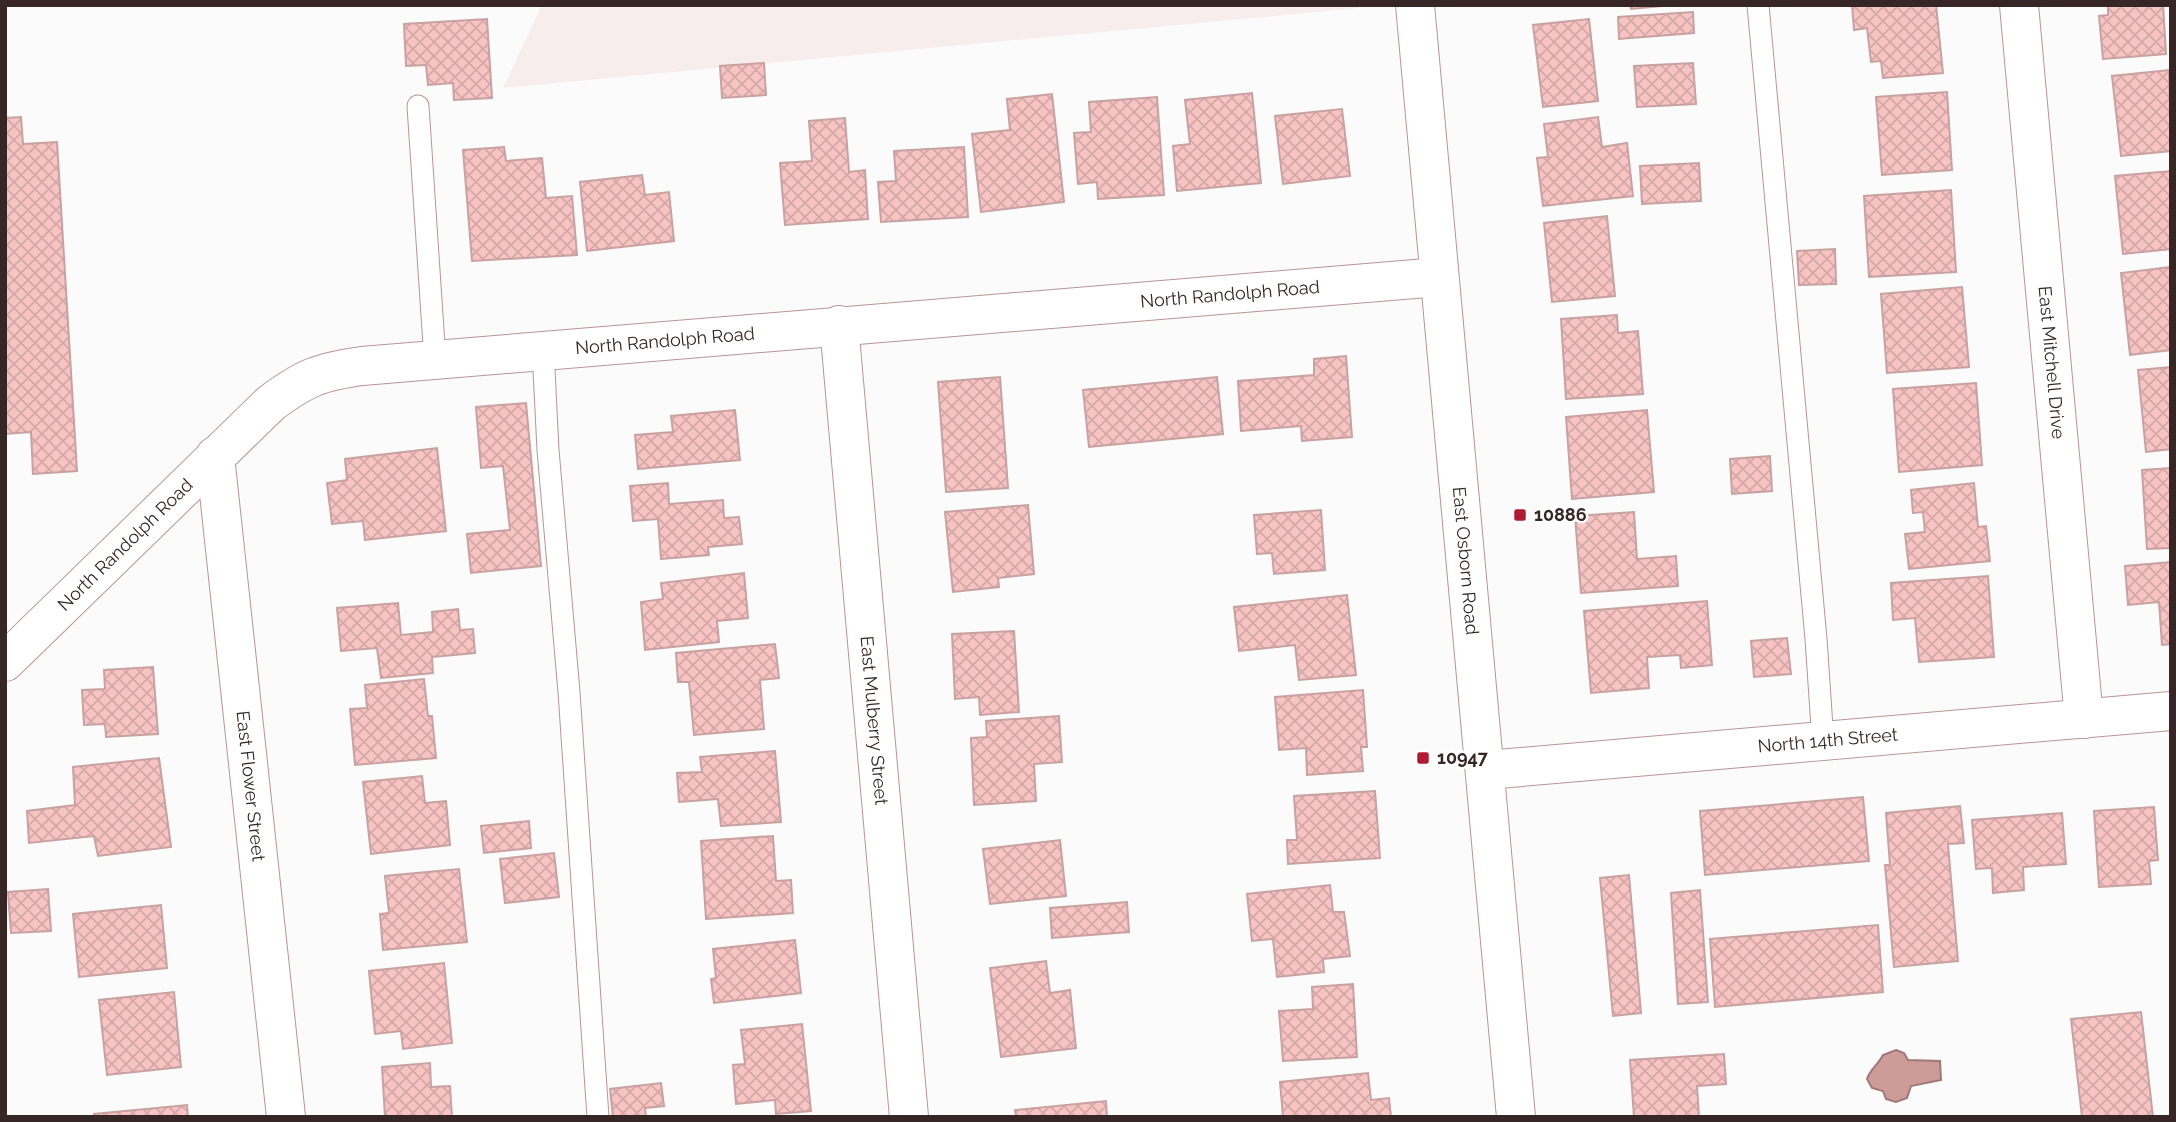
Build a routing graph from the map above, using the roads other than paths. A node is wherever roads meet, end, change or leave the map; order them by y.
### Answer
1 (1415, 5) edge
2 (1758, 5) edge
3 (2019, 5) edge
4 (418, 106) dead end
5 (1439, 277) junction
6 (839, 325) junction
7 (543, 350) junction
8 (435, 360) junction
9 (215, 456) junction
10 (5, 662) edge
11 (2171, 712) edge
12 (2084, 719) junction
13 (1823, 742) junction
14 (1486, 769) junction
15 (286, 1117) edge
16 (598, 1117) edge
17 (909, 1117) edge
18 (1517, 1117) edge

1 - 5 street, East Osborn Road
2 - 13 lane
3 - 12 street, East Mitchell Drive
4 - 8 lane
5 - 6 street, North Randolph Road
5 - 14 street, East Osborn Road
6 - 7 street, North Randolph Road
6 - 17 street, East Mulberry Street
7 - 8 street, North Randolph Road
7 - 16 lane
8 - 9 street, North Randolph Road
9 - 10 street, North Randolph Road
9 - 15 street, East Flower Street
11 - 12 street, North 14th Street
12 - 13 street, North 14th Street
13 - 14 street, North 14th Street
14 - 18 street, East Osborn Road

